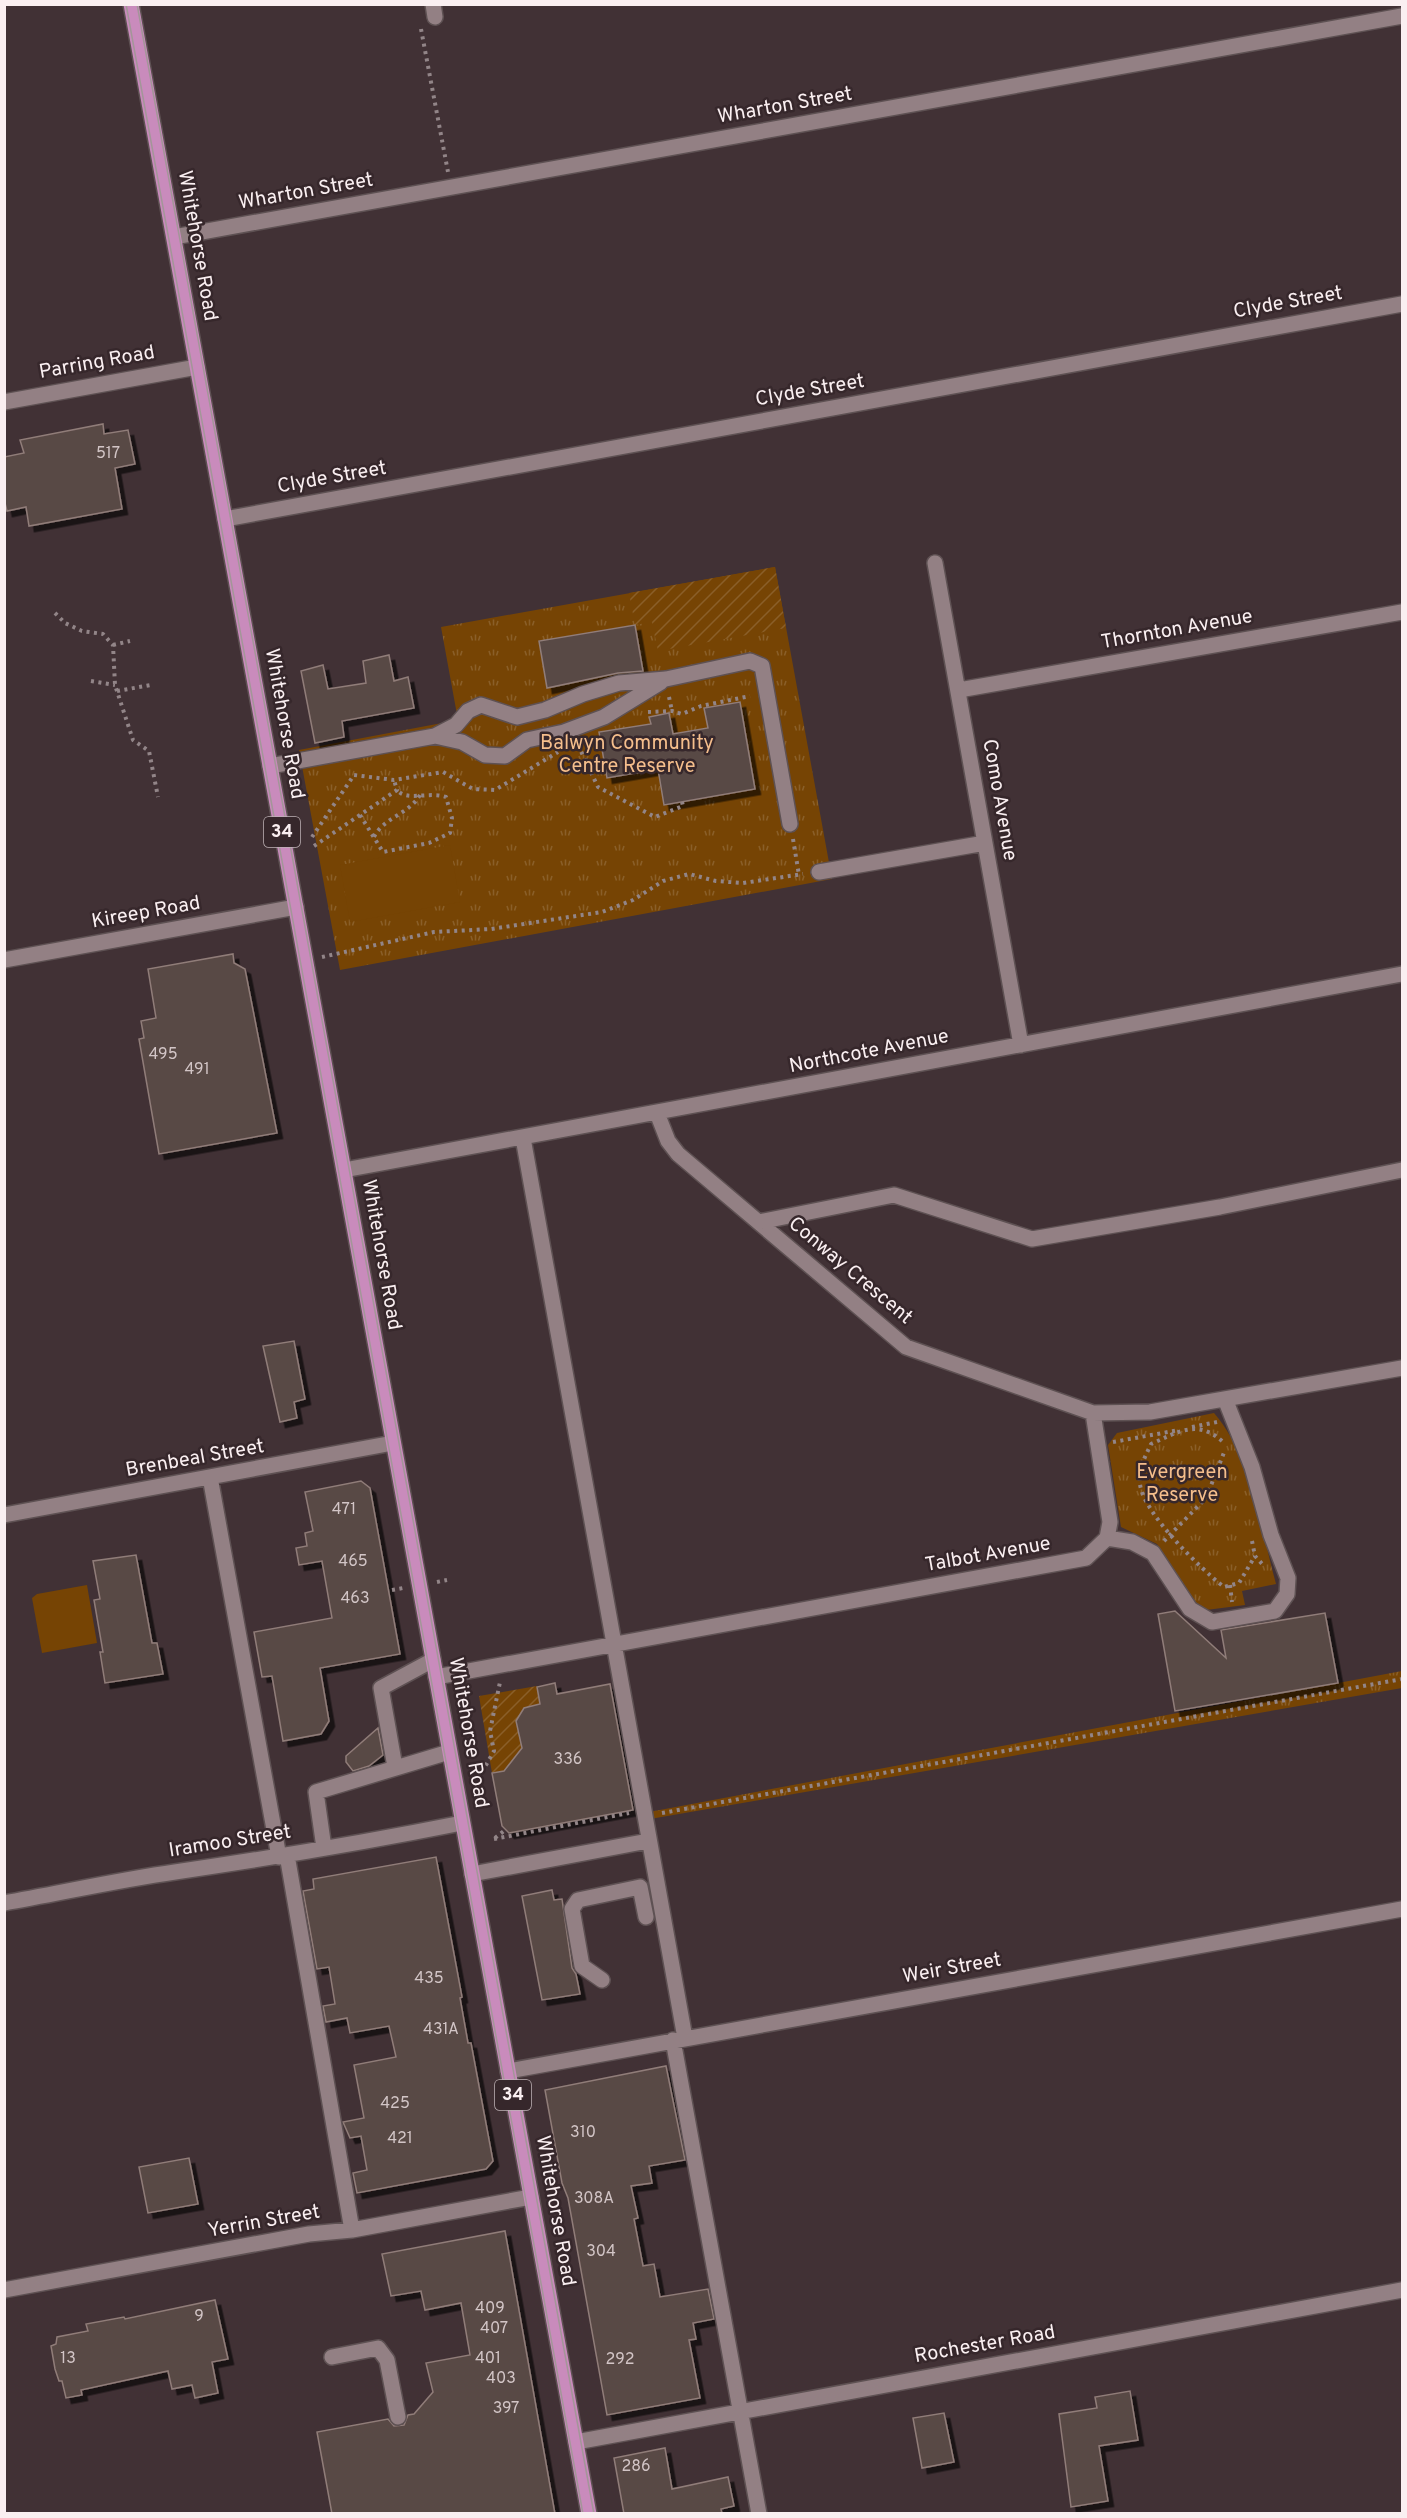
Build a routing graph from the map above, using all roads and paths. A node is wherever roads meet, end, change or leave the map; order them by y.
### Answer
1 (131, 4) edge
2 (434, 11) edge
3 (1402, 16) edge
4 (451, 188) junction
5 (174, 237) junction
6 (1402, 304) edge
7 (197, 367) junction
8 (4, 402) edge
9 (225, 519) junction
10 (935, 562) dead end
11 (1402, 612) edge
12 (55, 613) dead end
13 (130, 641) dead end
14 (113, 645) junction
15 (666, 679) junction
16 (91, 681) dead end
17 (151, 685) dead end
18 (115, 686) junction
19 (959, 690) junction
20 (117, 692) junction
21 (767, 693) junction
22 (645, 711) dead end
23 (435, 736) junction
24 (576, 742) dead end
25 (561, 750) dead end
26 (270, 765) junction
27 (394, 780) junction
28 (397, 790) junction
29 (420, 795) junction
30 (158, 797) dead end
31 (682, 801) dead end
32 (360, 815) junction
33 (790, 824) joint
34 (312, 837) dead end
35 (374, 838) junction
36 (985, 843) junction
37 (314, 846) dead end
38 (819, 872) joint
39 (799, 875) junction
40 (296, 907) junction
41 (305, 956) junction
42 (4, 960) edge
43 (1402, 974) edge
44 (1021, 1045) junction
45 (657, 1113) junction
46 (522, 1138) junction
47 (344, 1170) junction
48 (1402, 1170) edge
49 (759, 1222) junction
50 (1402, 1368) edge
51 (1225, 1399) junction
52 (1093, 1413) junction
53 (1232, 1419) junction
54 (1188, 1428) junction
55 (393, 1443) junction
56 (1098, 1445) junction
57 (210, 1477) junction
58 (4, 1515) edge
59 (1171, 1534) junction
60 (1107, 1538) junction
61 (1153, 1553) junction
62 (1255, 1556) dead end
63 (615, 1644) junction
64 (433, 1660) junction
65 (504, 1665) junction
66 (436, 1677) junction
67 (1402, 1678) edge
68 (449, 1752) junction
69 (395, 1767) junction
70 (482, 1772) dead end
71 (644, 1817) junction
72 (462, 1823) junction
73 (505, 1830) dead end
74 (648, 1841) junction
75 (324, 1848) junction
76 (283, 1856) junction
77 (472, 1874) junction
78 (4, 1903) edge
79 (1402, 1909) edge
80 (646, 1917) dead end
81 (602, 1980) dead end
82 (679, 2039) junction
83 (508, 2071) junction
84 (531, 2197) junction
85 (352, 2229) junction
86 (4, 2290) edge
87 (1402, 2290) edge
88 (332, 2357) dead end
89 (740, 2412) junction
90 (398, 2417) dead end
91 (576, 2442) junction
92 (589, 2514) edge
93 (759, 2514) edge

1 - 5 main road, Whitehorse Road / 34
2 - 4 path
3 - 4 street, Wharton Street
4 - 5 street, Wharton Street
5 - 7 main road, Whitehorse Road / 34
6 - 9 street, Clyde Street
7 - 8 street, Parring Road
7 - 9 main road, Whitehorse Road / 34
9 - 26 main road, Whitehorse Road / 34
10 - 19 street, Como Avenue
11 - 19 street, Thornton Avenue
12 - 14 path
13 - 14 path
14 - 18 path
15 - 21 street
15 - 23 street
15 - 23 street
16 - 18 path
17 - 20 path
18 - 20 path
19 - 36 street, Como Avenue
20 - 30 path
21 - 22 path
21 - 33 street
23 - 26 street
24 - 31 path
25 - 27 path
26 - 40 main road, Whitehorse Road / 34
27 - 28 path
27 - 34 path
28 - 29 path
28 - 32 path
29 - 35 path
29 - 35 path
32 - 35 path
32 - 37 path
33 - 39 path
36 - 38 street
36 - 44 street, Como Avenue
38 - 39 path
39 - 41 path
40 - 41 main road, Whitehorse Road / 34
40 - 42 street, Kireep Road
41 - 47 main road, Whitehorse Road / 34
43 - 44 street, Northcote Avenue
44 - 45 street, Northcote Avenue
45 - 46 street, Northcote Avenue
45 - 49 street, Conway Crescent
46 - 47 street, Northcote Avenue
46 - 63 street
47 - 55 main road, Whitehorse Road / 34
48 - 49 street
49 - 52 street, Conway Crescent
50 - 51 street
51 - 52 street
51 - 53 street
52 - 56 street
53 - 54 path
53 - 59 path
53 - 61 street
54 - 56 path
54 - 59 path
55 - 57 street, Brenbeal Street
55 - 64 main road, Whitehorse Road / 34
56 - 60 street
57 - 58 street, Brenbeal Street
57 - 76 street
59 - 61 path
59 - 62 path
60 - 61 street
60 - 63 street, Talbot Avenue
63 - 65 street, Talbot Avenue
63 - 71 street
64 - 66 main road, Whitehorse Road / 34
64 - 69 street
65 - 66 street, Talbot Avenue
65 - 70 path
66 - 68 main road, Whitehorse Road / 34
67 - 71 path
68 - 69 street
68 - 72 main road, Whitehorse Road / 34
69 - 75 street
71 - 73 path
71 - 74 street
72 - 75 street, Iramoo Street
72 - 77 main road, Whitehorse Road / 34
74 - 77 street
74 - 82 street
75 - 76 street, Iramoo Street
76 - 78 street, Iramoo Street
76 - 85 street
77 - 83 main road, Whitehorse Road / 34
79 - 82 street, Weir Street
80 - 81 street
82 - 83 street, Weir Street
82 - 89 street
83 - 84 main road, Whitehorse Road / 34
84 - 85 street, Yerrin Street
84 - 91 main road, Whitehorse Road / 34
85 - 86 street, Yerrin Street
87 - 89 street, Rochester Road
88 - 90 street
89 - 91 street, Rochester Road
89 - 93 street
91 - 92 main road, Whitehorse Road / 34

